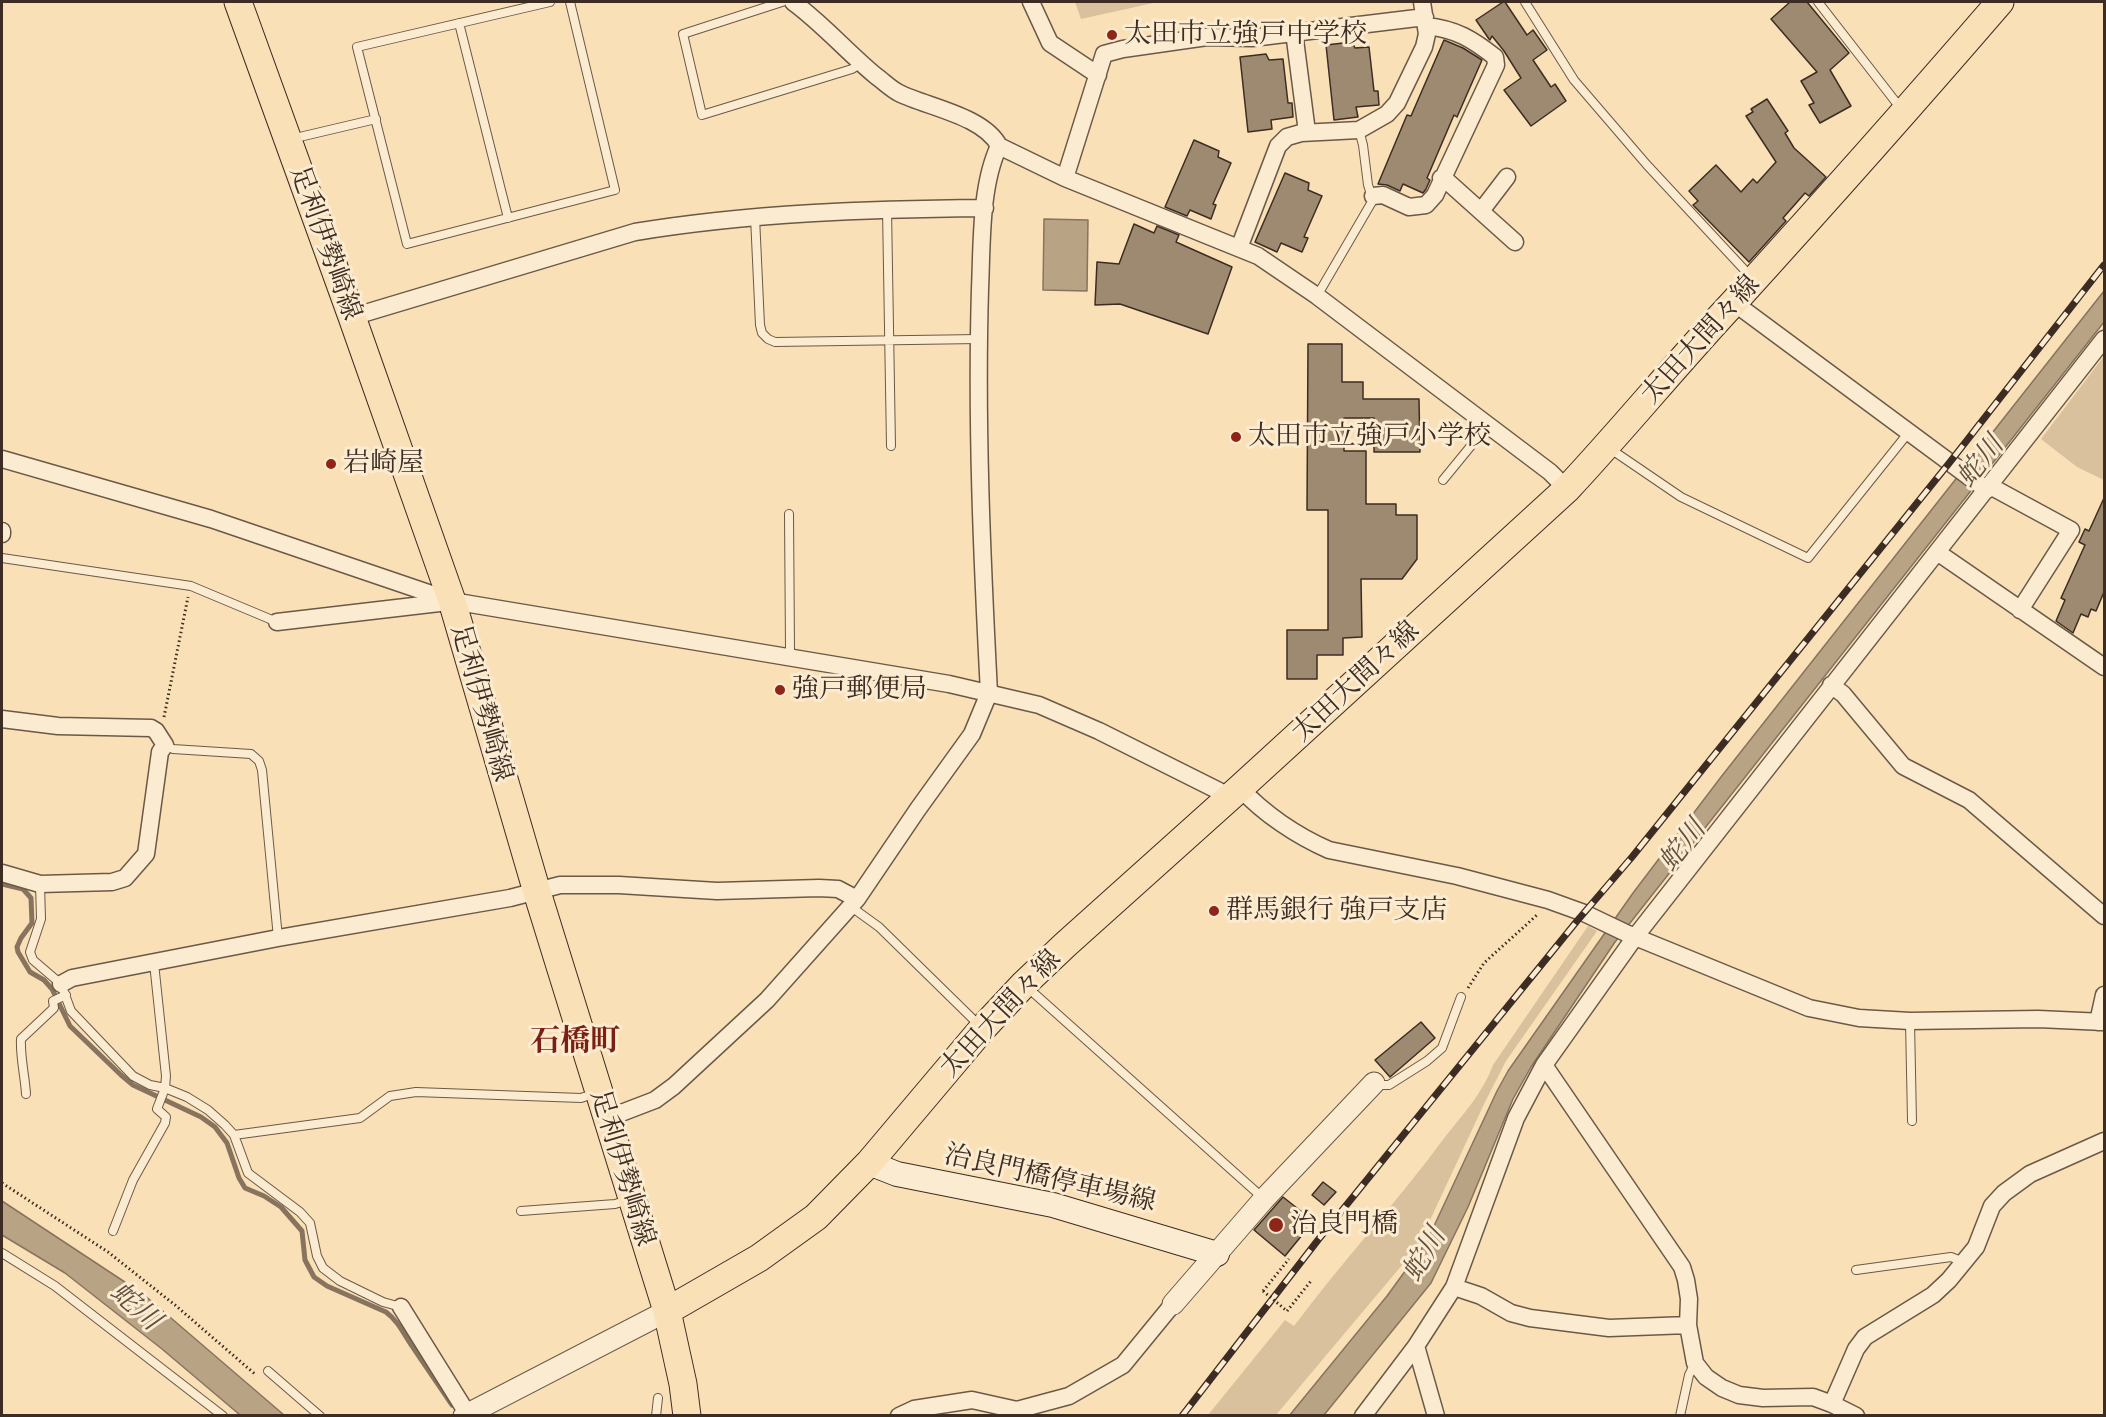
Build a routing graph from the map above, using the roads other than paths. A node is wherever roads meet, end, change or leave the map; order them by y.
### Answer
1 (238, 2) edge
2 (550, 2) edge
3 (570, 2) edge
4 (782, 2) edge
5 (793, 2) edge
6 (1031, 2) edge
7 (1525, 2) edge
8 (1818, 2) edge
9 (2000, 2) edge
10 (1424, 15) edge
11 (459, 23) junction
12 (1294, 32) junction
13 (861, 63) junction
14 (1098, 75) junction
15 (1904, 112) junction
16 (375, 119) junction
17 (1359, 130) junction
18 (1307, 132) junction
19 (288, 140) junction
20 (999, 146) junction
21 (1507, 177) dead end
22 (1065, 178) junction
23 (1441, 178) junction
24 (1373, 196) junction
25 (985, 208) junction
26 (887, 210) junction
27 (1481, 211) junction
28 (755, 217) junction
29 (508, 218) junction
30 (1515, 242) dead end
31 (1239, 248) junction
32 (1754, 280) junction
33 (1317, 296) junction
34 (1733, 302) junction
35 (352, 317) junction
36 (979, 339) junction
37 (2104, 339) edge
38 (889, 340) junction
39 (1488, 425) junction
40 (1910, 432) junction
41 (891, 446) dead end
42 (1606, 447) junction
43 (2, 459) edge
44 (1443, 480) dead end
45 (1986, 487) junction
46 (1567, 489) junction
47 (789, 514) dead end
48 (1937, 552) junction
49 (2, 558) edge
50 (452, 601) junction
51 (2020, 610) junction
52 (277, 622) joint
53 (788, 657) junction
54 (2104, 667) edge
55 (1832, 685) junction
56 (989, 693) junction
57 (2, 719) edge
58 (160, 738) junction
59 (1234, 794) junction
60 (2, 873) edge
61 (40, 884) junction
62 (537, 892) junction
63 (854, 902) junction
64 (2104, 916) edge
65 (1631, 935) junction
66 (278, 938) junction
67 (154, 963) junction
68 (1024, 984) junction
69 (64, 989) junction
70 (2104, 995) edge
71 (1461, 997) road end
72 (1910, 1021) junction
73 (2101, 1022) edge
74 (982, 1029) junction
75 (1544, 1065) junction
76 (1374, 1083) joint
77 (165, 1088) junction
78 (599, 1092) junction
79 (26, 1094) dead end
80 (608, 1118) junction
81 (1912, 1122) dead end
82 (234, 1135) junction
83 (2104, 1141) edge
84 (869, 1163) junction
85 (632, 1199) junction
86 (1264, 1199) junction
87 (521, 1211) dead end
88 (113, 1231) dead end
89 (2, 1253) edge
90 (1217, 1254) junction
91 (1965, 1262) junction
92 (1856, 1269) dead end
93 (1454, 1287) junction
94 (1173, 1304) joint
95 (401, 1307) joint
96 (666, 1311) junction
97 (1688, 1325) junction
98 (1416, 1346) junction
99 (1695, 1363) junction
100 (268, 1371) dead end
101 (658, 1398) dead end
102 (1843, 1411) edge
103 (999, 1412) edge
104 (465, 1414) edge
105 (223, 1416) edge
106 (320, 1416) edge
107 (656, 1416) edge
108 (687, 1416) edge
109 (899, 1416) edge
110 (1363, 1416) edge
111 (1436, 1416) edge
112 (1680, 1416) edge

1 - 19 main road, 足利伊勢崎線
2 - 11 lane
3 - 29 lane
4 - 13 lane
5 - 13 street
6 - 14 street
7 - 32 lane
8 - 15 lane
9 - 15 main road, 太田大間々線
10 - 12 street
10 - 17 street
10 - 23 street
11 - 16 lane
11 - 29 lane
12 - 14 street
12 - 18 street
13 - 20 street
14 - 22 street
15 - 32 main road, 太田大間々線
16 - 19 lane
16 - 29 lane
17 - 18 street
17 - 24 lane
18 - 31 street
19 - 35 main road, 足利伊勢崎線
20 - 22 street
20 - 25 street
21 - 27 street
22 - 31 street
23 - 24 street
23 - 27 street
24 - 33 lane
25 - 26 street
25 - 36 street
26 - 28 street
26 - 38 lane
27 - 30 street
28 - 35 street
28 - 38 lane
31 - 33 street
32 - 34 main road, 太田大間々線
33 - 39 street
34 - 40 street
34 - 42 main road, 太田大間々線
35 - 50 main road, 足利伊勢崎線
36 - 38 lane
36 - 56 street
37 - 45 street
38 - 41 lane
39 - 44 lane
39 - 46 street
40 - 42 lane
40 - 45 street
42 - 46 main road, 太田大間々線
43 - 50 street
45 - 48 street
45 - 51 street
46 - 59 main road, 太田大間々線
47 - 53 lane
48 - 51 street
48 - 55 street
49 - 52 lane
50 - 52 street
50 - 53 street
50 - 62 main road, 足利伊勢崎線
51 - 54 street
53 - 56 street
55 - 64 street
55 - 65 street
56 - 59 street
56 - 63 street
57 - 58 street
58 - 61 street
58 - 66 lane
59 - 65 street
59 - 68 main road, 太田大間々線
60 - 61 street
61 - 69 lane
62 - 63 street
62 - 66 street
62 - 78 main road, 足利伊勢崎線
63 - 74 lane
63 - 80 street
65 - 72 street
65 - 75 street
66 - 67 street
67 - 69 street
67 - 77 lane
68 - 74 main road, 太田大間々線
68 - 86 lane
69 - 77 lane
69 - 79 lane
70 - 73 street
71 - 76 lane
72 - 73 street
72 - 81 lane
74 - 84 main road, 太田大間々線
75 - 93 street
75 - 97 street
76 - 86 street
77 - 82 lane
77 - 88 lane
78 - 80 main road, 足利伊勢崎線
78 - 82 lane
80 - 85 main road, 足利伊勢崎線
82 - 95 lane
83 - 91 street
84 - 90 main road, 治良門橋停車場線
84 - 96 main road, 太田大間々線
85 - 87 lane
85 - 96 main road, 足利伊勢崎線
86 - 90 street
89 - 105 lane
90 - 94 street
91 - 92 lane
91 - 102 street
93 - 97 street
93 - 98 street
94 - 103 street
95 - 104 street
96 - 104 street
96 - 108 main road, 足利伊勢崎線
97 - 99 street
98 - 110 street
98 - 111 street
99 - 102 street
99 - 112 lane
100 - 106 lane
101 - 107 lane
103 - 109 street

